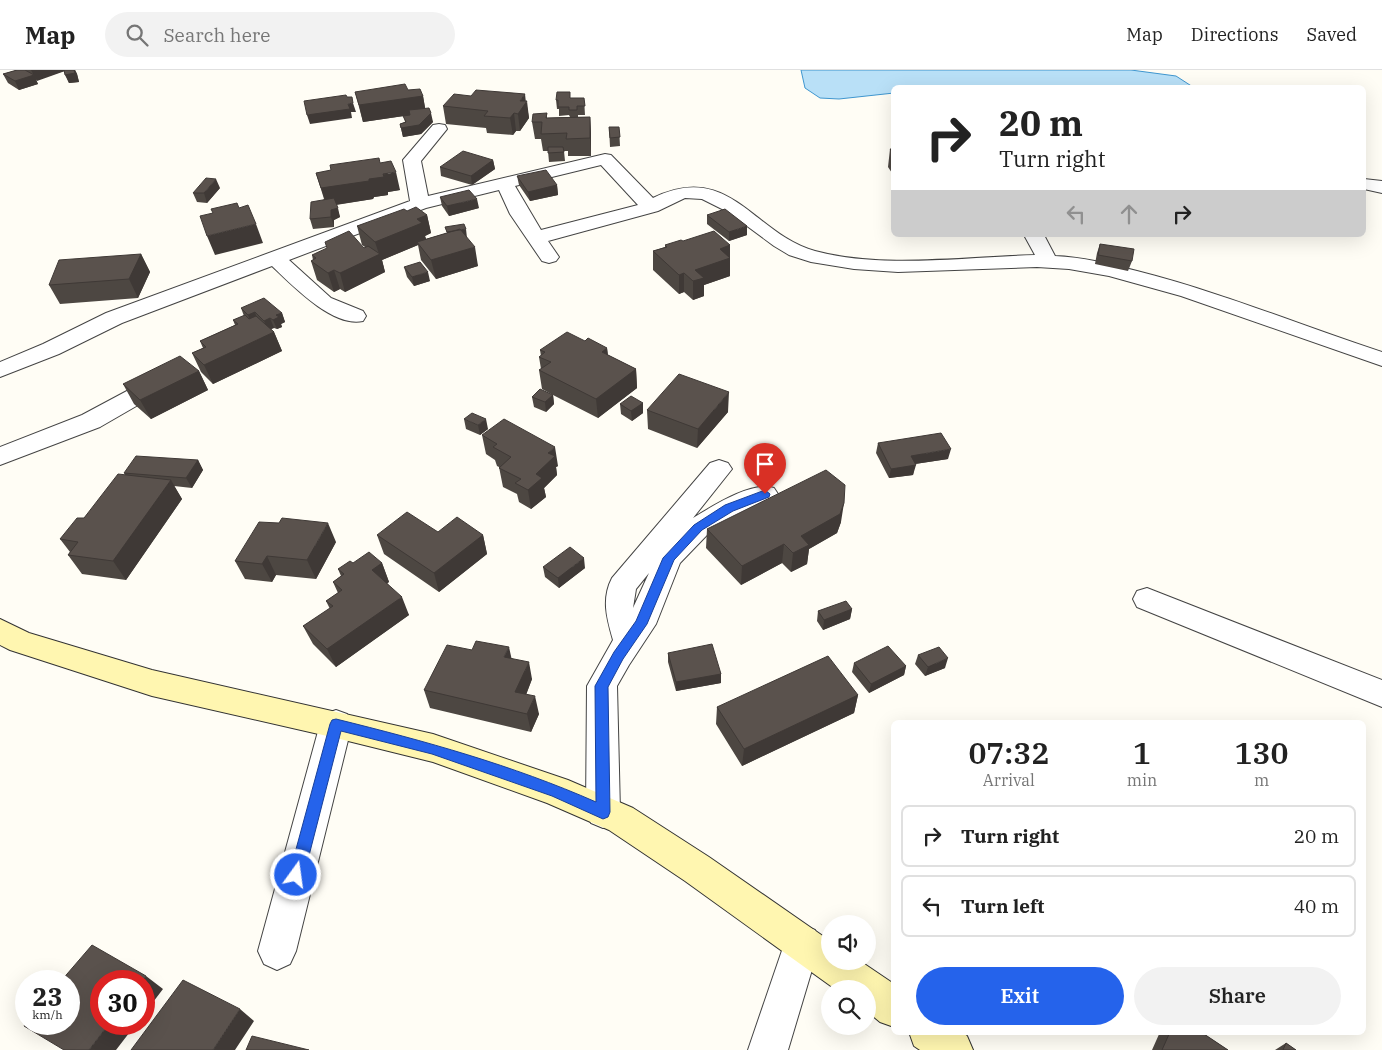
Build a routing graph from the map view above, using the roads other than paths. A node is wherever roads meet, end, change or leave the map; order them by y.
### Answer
1 (439, 129) dead end
2 (504, 183) junction
3 (1366, 184) edge
4 (1382, 187) edge
5 (420, 204) junction
6 (651, 207) junction
7 (1035, 237) edge
8 (535, 238) junction
9 (549, 257) dead end
10 (275, 258) junction
11 (1048, 262) junction
12 (356, 316) dead end
13 (1382, 360) edge
14 (0, 370) edge
15 (180, 372) edge
16 (0, 456) edge
17 (719, 469) dead end
18 (765, 494) dead end
19 (1147, 599) dead end
20 (0, 631) edge
21 (628, 642) junction
22 (1382, 694) edge
23 (336, 724) junction
24 (603, 812) junction
25 (802, 943) junction
26 (277, 950) dead end
27 (854, 980) edge
28 (876, 995) edge
29 (891, 1006) edge
30 (932, 1035) edge
31 (768, 1050) edge
32 (953, 1050) edge

1 - 5 street
2 - 5 street
2 - 6 street
2 - 8 street
3 - 4 street
5 - 10 street
6 - 8 street
6 - 11 street
7 - 11 street
8 - 9 street
10 - 12 street
10 - 14 street
11 - 13 street
15 - 16 street
17 - 21 street
18 - 21 street
19 - 22 street
20 - 23 street
21 - 24 street
23 - 24 street
23 - 26 street
24 - 25 street
25 - 27 street
25 - 31 street
28 - 29 street
30 - 32 street

